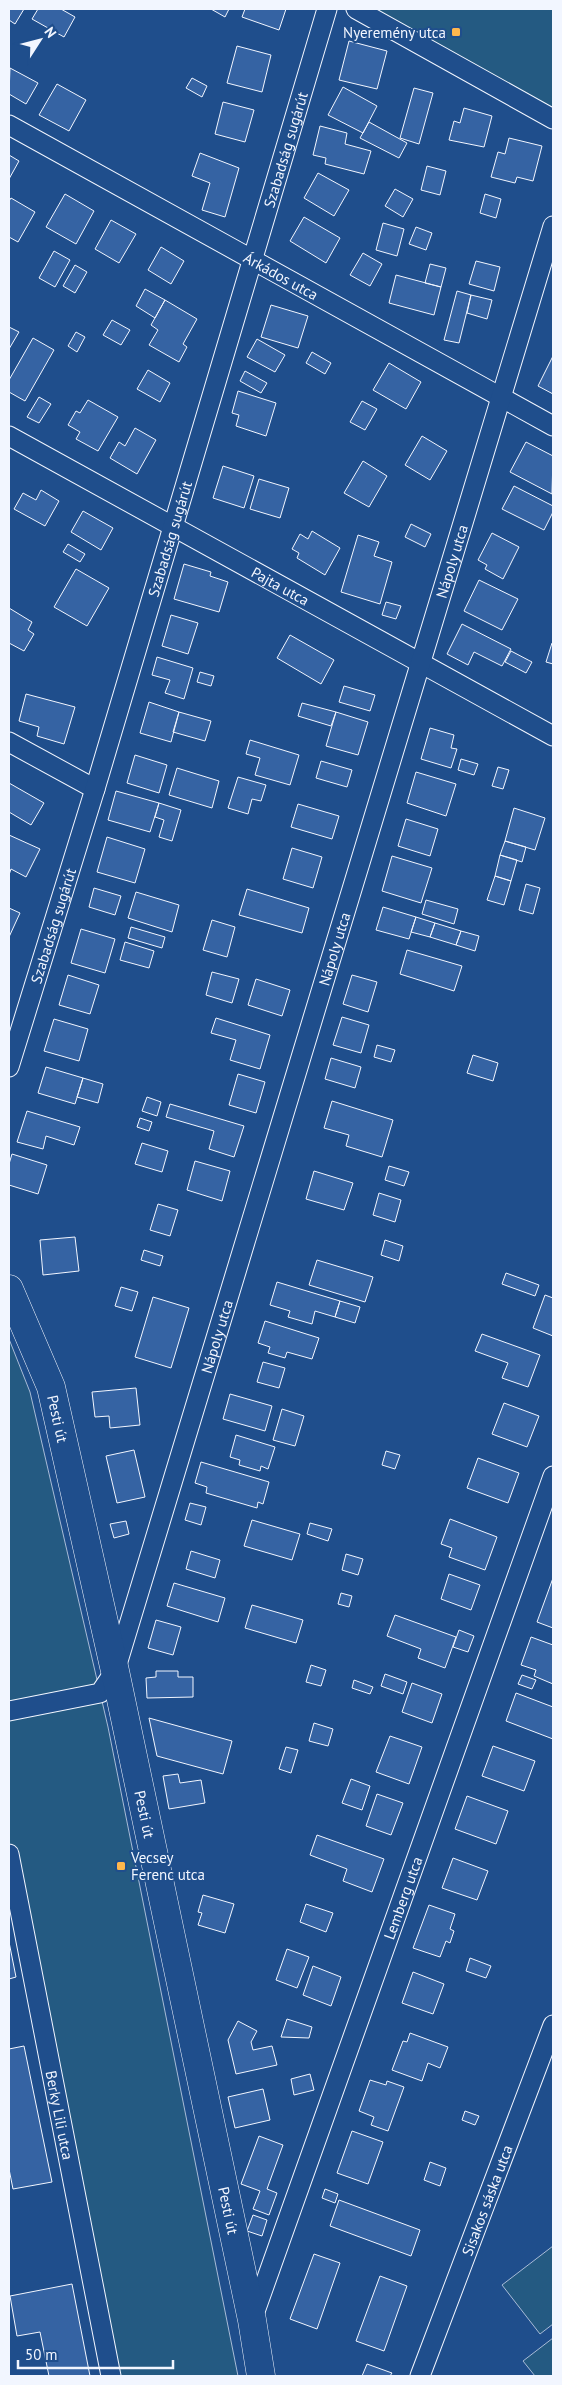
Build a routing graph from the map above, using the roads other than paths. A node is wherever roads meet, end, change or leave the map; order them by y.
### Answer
1 (326, 9) edge
2 (356, 9) edge
3 (553, 119) edge
4 (9, 125) edge
5 (553, 226) edge
6 (252, 261) junction
7 (500, 397) junction
8 (553, 426) edge
9 (9, 436) edge
10 (172, 526) junction
11 (422, 663) junction
12 (553, 736) edge
13 (9, 742) edge
14 (95, 789) junction
15 (9, 1067) edge
16 (9, 1289) edge
17 (553, 1476) edge
18 (115, 1671) junction
19 (9, 1711) edge
20 (9, 1854) edge
21 (553, 2025) edge
22 (252, 2320) junction
23 (111, 2376) edge
24 (261, 2376) edge
25 (420, 2376) edge

1 - 6 street, Szabadság sugárút
2 - 3 street
4 - 6 street, Árkádos utca
5 - 7 street, Nápoly utca
6 - 7 street, Árkádos utca
6 - 10 street, Szabadság sugárút
7 - 8 street, Árkádos utca
7 - 11 street, Nápoly utca
9 - 10 street, Pajta utca
10 - 11 street, Pajta utca
10 - 14 street, Szabadság sugárút
11 - 12 street, Pajta utca
11 - 18 street, Nápoly utca
13 - 14 street
14 - 15 street, Szabadság sugárút
16 - 18 main road, Pesti út
17 - 22 street, Lemberg utca
18 - 19 street
18 - 22 main road, Pesti út
20 - 23 street, Berky Lili utca
21 - 25 street, Sisakos sáska utca
22 - 24 main road, Pesti út

